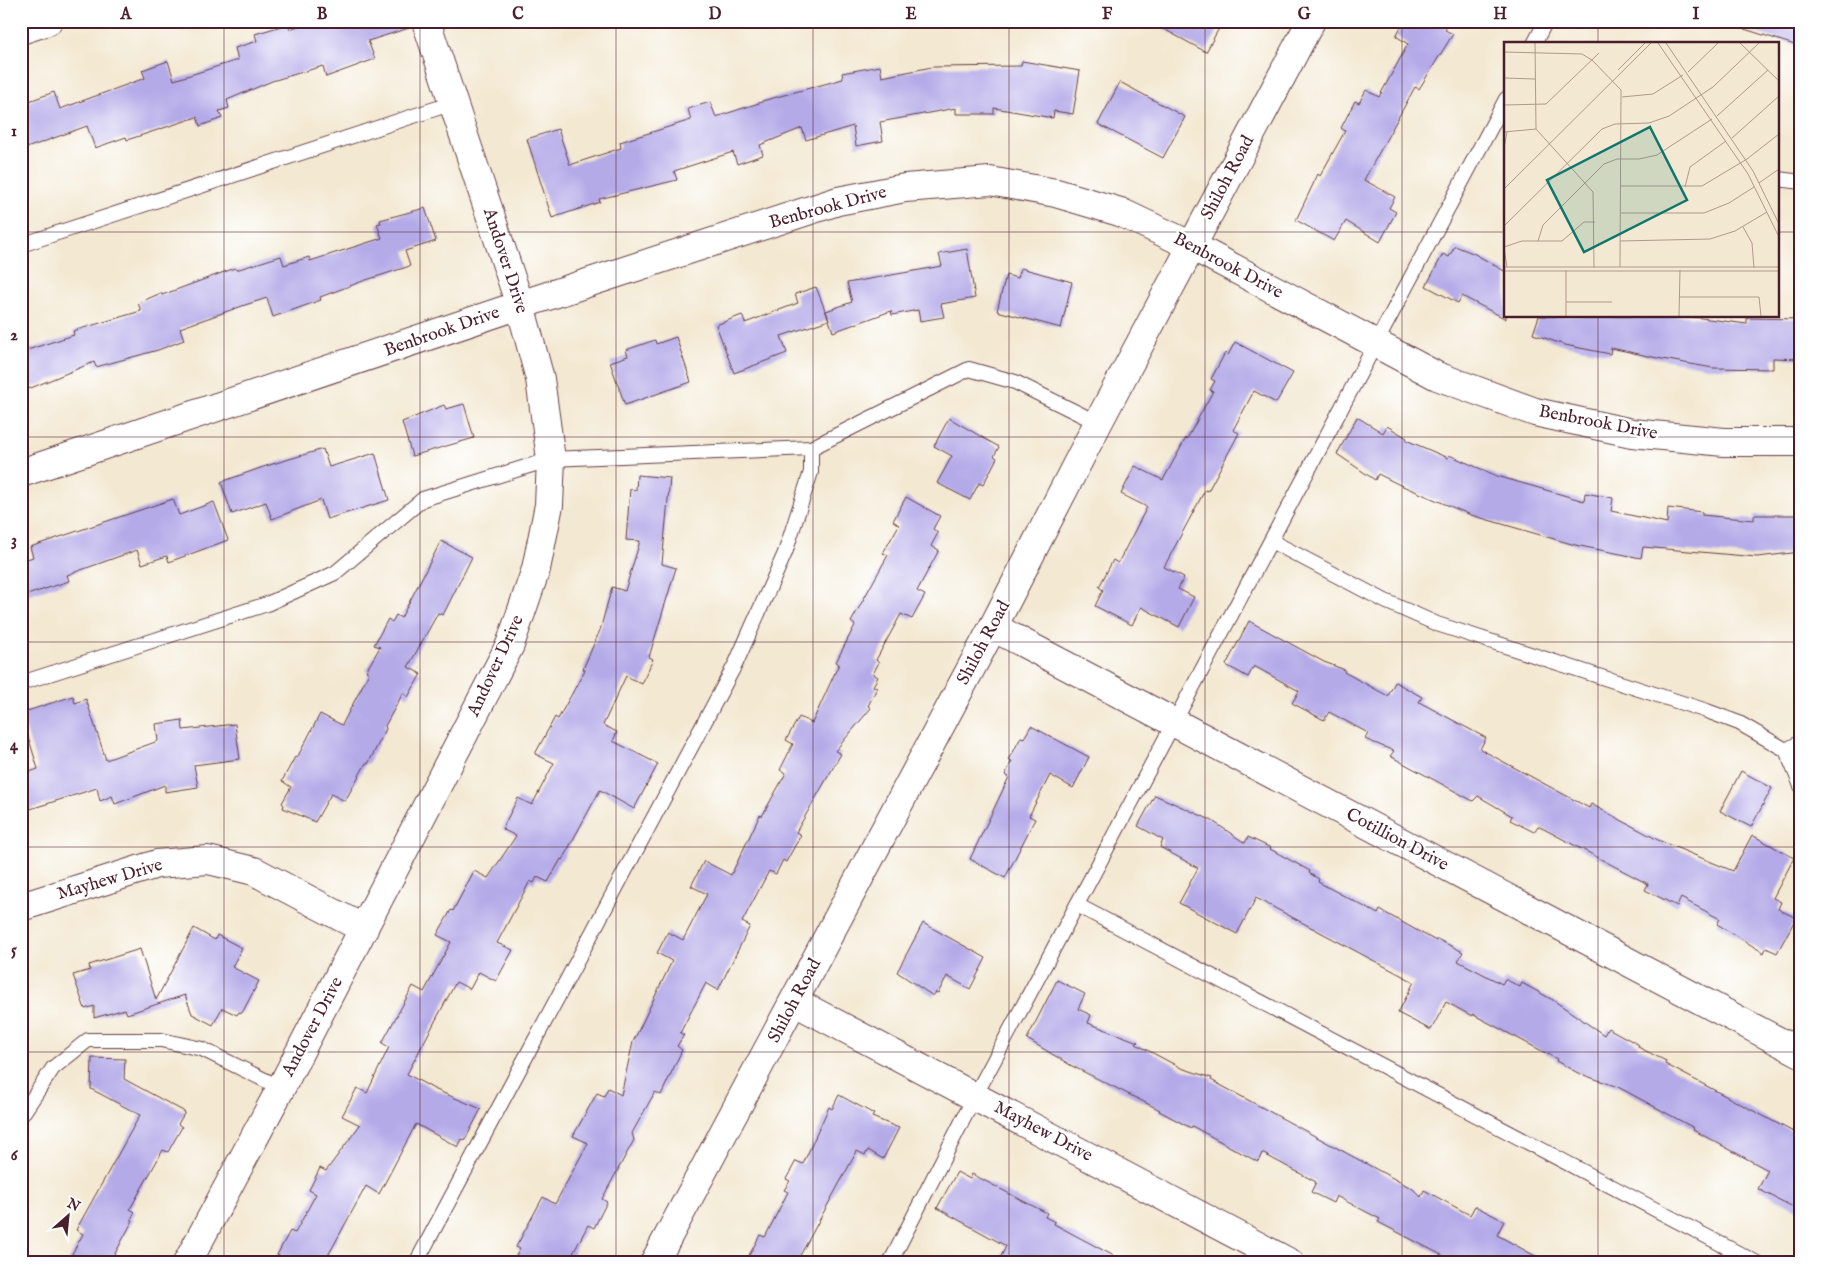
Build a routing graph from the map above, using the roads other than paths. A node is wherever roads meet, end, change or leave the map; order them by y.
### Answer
1 (48, 21) edge
2 (426, 21) edge
3 (1311, 21) edge
4 (1546, 21) edge
5 (21, 30) edge
6 (1535, 42) edge
7 (453, 103) junction
8 (1504, 103) edge
9 (1780, 179) edge
10 (1801, 182) edge
11 (21, 245) edge
12 (1192, 246) junction
13 (520, 306) junction
14 (1375, 344) junction
15 (1098, 423) junction
16 (1801, 442) edge
17 (811, 448) junction
18 (550, 459) junction
19 (21, 473) edge
20 (1271, 541) junction
21 (993, 626) junction
22 (21, 683) edge
23 (1174, 722) junction
24 (1801, 742) edge
25 (1786, 750) junction
26 (1801, 786) edge
27 (1077, 905) junction
28 (21, 907) edge
29 (364, 929) junction
30 (794, 1002) junction
31 (1801, 1053) edge
32 (281, 1088) junction
33 (976, 1096) junction
34 (21, 1116) edge
35 (187, 1263) edge
36 (416, 1263) edge
37 (654, 1263) edge
38 (890, 1263) edge
39 (1290, 1263) edge
40 (1757, 1263) edge

1 - 5 street
2 - 7 street, Andover Drive
3 - 12 street, Shiloh Road
4 - 6 lane
7 - 11 lane
7 - 13 street, Andover Drive
8 - 14 lane
9 - 10 lane
12 - 13 street, Benbrook Drive
12 - 14 street, Benbrook Drive
12 - 15 street, Shiloh Road
13 - 18 street, Andover Drive
13 - 19 street, Benbrook Drive
14 - 16 street, Benbrook Drive
14 - 20 lane
15 - 17 lane
15 - 21 street, Shiloh Road
17 - 18 lane
17 - 36 lane
18 - 22 lane
18 - 29 street, Andover Drive
20 - 23 lane
20 - 25 lane
21 - 23 street, Cotillion Drive
21 - 30 street, Shiloh Road
23 - 27 lane
23 - 31 street, Cotillion Drive
24 - 25 lane
25 - 26 lane
27 - 33 lane
27 - 40 lane
28 - 29 street, Mayhew Drive
29 - 32 street, Andover Drive
30 - 33 street, Mayhew Drive
30 - 37 street, Shiloh Road
32 - 34 lane
32 - 35 street, Andover Drive
33 - 38 lane
33 - 39 street, Mayhew Drive

